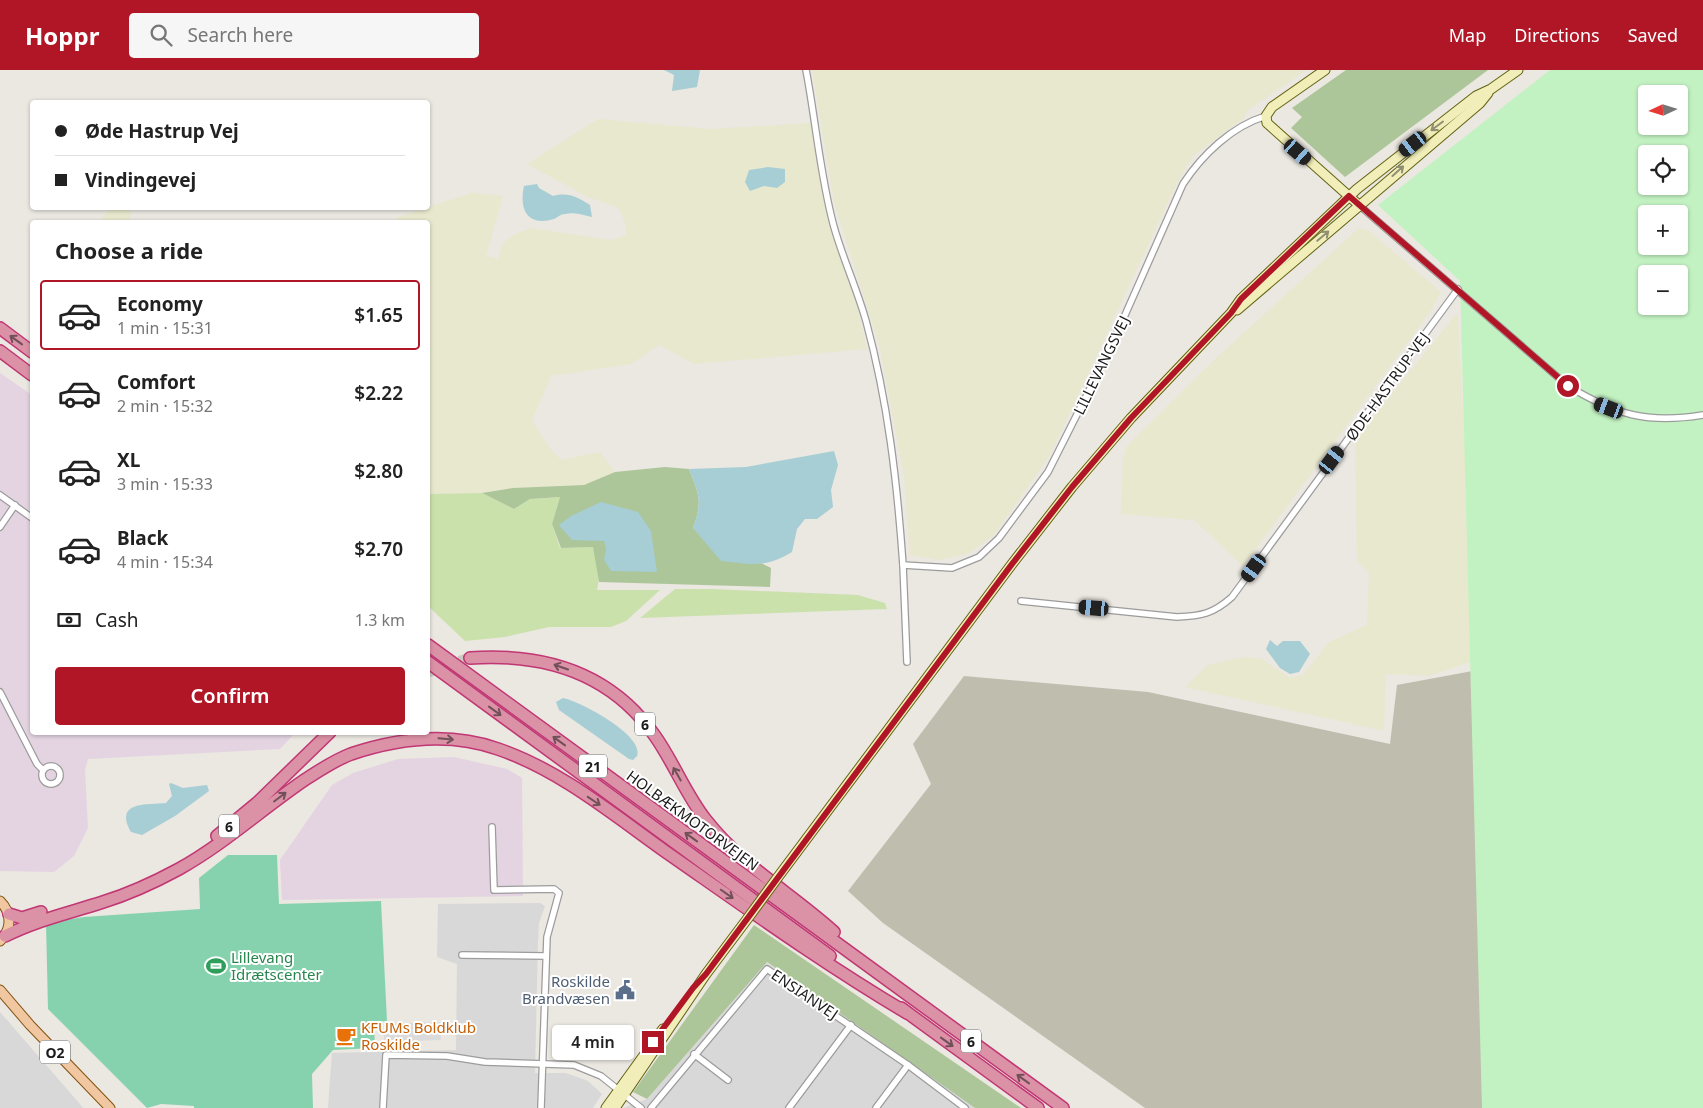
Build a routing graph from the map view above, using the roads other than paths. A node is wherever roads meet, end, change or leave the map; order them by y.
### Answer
1 (806, 70) edge
2 (1324, 70) edge
3 (1518, 70) edge
4 (1491, 89) junction
5 (1266, 116) junction
6 (1349, 196) junction
7 (1360, 206) junction
8 (1458, 289) junction
9 (1231, 313) junction
10 (0, 328) edge
11 (30, 350) edge
12 (0, 351) edge
13 (30, 373) edge
14 (1703, 415) edge
15 (0, 494) edge
16 (15, 505) junction
17 (30, 516) edge
18 (0, 527) edge
19 (903, 565) junction
20 (1021, 602) dead end
21 (430, 646) edge
22 (470, 658) tunnel mouth
23 (907, 662) dead end
24 (430, 663) edge
25 (0, 692) edge
26 (327, 735) edge
27 (43, 770) dead end
28 (492, 827) dead end
29 (0, 901) edge
30 (9, 914) junction
31 (2, 938) edge
32 (462, 955) dead end
33 (546, 956) junction
34 (879, 974) junction
35 (0, 990) edge
36 (907, 1013) junction
37 (851, 1025) junction
38 (694, 1054) junction
39 (543, 1063) junction
40 (908, 1065) junction
41 (728, 1080) dead end
42 (622, 1091) junction
43 (110, 1108) edge
44 (383, 1108) edge
45 (541, 1108) edge
46 (606, 1108) edge
47 (615, 1108) edge
48 (641, 1108) edge
49 (651, 1108) edge
50 (789, 1108) edge
51 (876, 1108) edge
52 (964, 1108) edge
53 (1038, 1108) edge
54 (1063, 1108) edge

1 - 19 street
2 - 5 main road
3 - 4 main road
4 -> 6 main road
7 -> 4 main road
5 - 6 main road
5 - 19 street, LILLEVANGSVEJ
6 - 7 main road
6 - 9 main road
7 - 8 street
9 -> 7 main road
8 - 14 street
8 - 20 street, ØDE-HASTRUP-VEJ
9 - 42 main road, bridge
11 -> 10 highway
12 - 13 highway
15 - 16 street
16 - 17 street
16 - 18 street
19 - 23 street
34 -> 21 highway, HOLBÆKMOTORVEJEN / 21
34 -> 22 highway, 6
24 -> 36 highway, HOLBÆKMOTORVEJEN / 21
25 - 27 street
26 - 30 highway, 6
28 - 33 street
29 - 30 main road
30 - 31 main road, 6
31 -> 36 highway, 6
32 - 33 street
33 - 39 street
54 -> 34 highway, HOLBÆKMOTORVEJEN / 6
35 - 43 main road, O2
36 -> 53 highway, HOLBÆKMOTORVEJEN / 6
37 - 38 street, ENSIANVEJ
37 - 40 street, ENSIANVEJ
37 - 50 street
38 - 41 street
38 - 49 street, ENSIANVEJ
39 - 42 street
39 - 44 street
39 - 45 street
40 - 51 street
40 - 52 street, ENSIANVEJ
42 - 46 main road
42 - 47 main road
42 - 48 street

